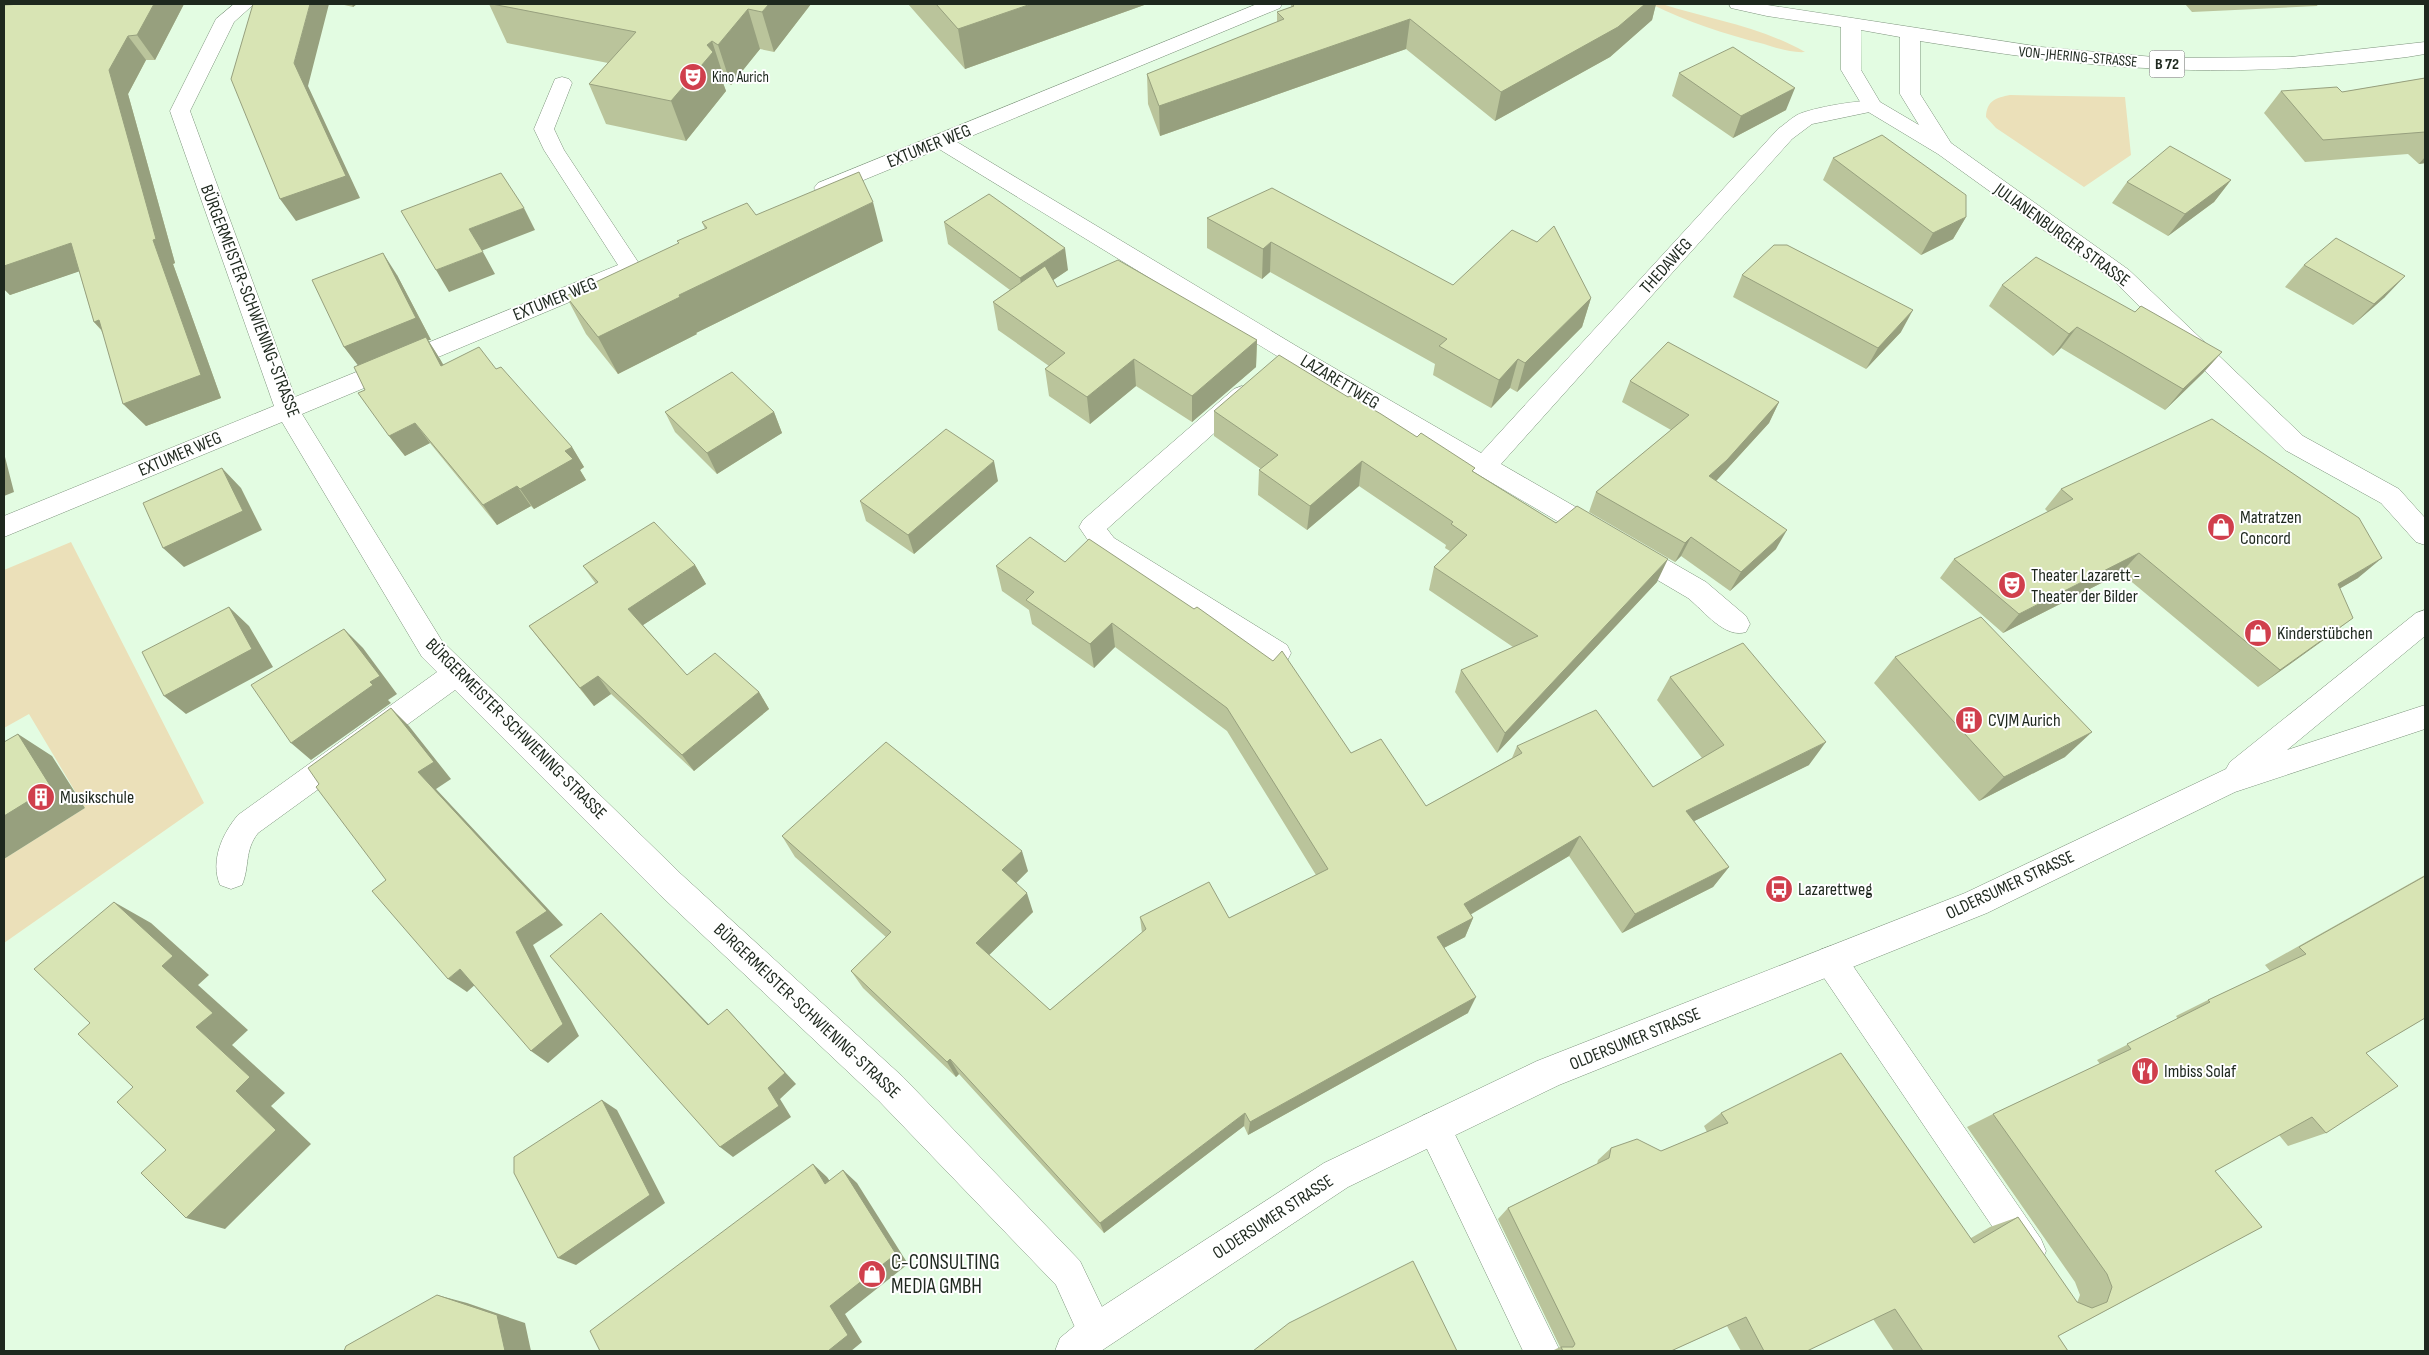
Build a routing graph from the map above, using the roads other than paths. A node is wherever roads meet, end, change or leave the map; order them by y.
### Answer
1 (245, 4) edge
2 (1273, 4) edge
3 (1738, 4) edge
4 (1809, 4) edge
5 (1851, 23) junction
6 (1910, 34) junction
7 (2425, 48) edge
8 (562, 83) dead end
9 (1872, 106) junction
10 (941, 141) junction
11 (1945, 150) junction
12 (804, 197) edge
13 (1290, 353) junction
14 (287, 409) junction
15 (1483, 467) junction
16 (4, 528) edge
17 (2425, 535) edge
18 (2425, 621) edge
19 (1738, 624) dead end
20 (1276, 653) dead end
21 (457, 673) junction
22 (2425, 717) edge
23 (2228, 782) junction
24 (231, 875) dead end
25 (1831, 961) junction
26 (1434, 1128) junction
27 (2044, 1272) edge
28 (1084, 1342) edge
29 (1542, 1351) edge

1 - 14 street, BÜRGERMEISTER-SCHWIENING-STRASSE
2 - 10 street, EXTUMER WEG
3 - 5 street, B 72
4 - 5 street, B 72
5 - 6 street, VON-JHERING-STRASSE / B 72
5 - 9 street, JULIANENBURGER STRASSE
6 - 7 street, VON-JHERING-STRASSE / B 72
6 - 11 street, JULIANENBURGER STRASSE
8 - 14 street, EXTUMER WEG
9 - 11 street, JULIANENBURGER STRASSE
9 - 15 street, THEDAWEG
10 - 12 street, EXTUMER WEG
10 - 13 street, LAZARETTWEG
11 - 17 street, JULIANENBURGER STRASSE
13 - 15 street, LAZARETTWEG
13 - 20 street
14 - 16 street, EXTUMER WEG
14 - 21 street, BÜRGERMEISTER-SCHWIENING-STRASSE
15 - 19 street, LAZARETTWEG
18 - 23 street, OLDERSUMER STRASSE
21 - 24 street
21 - 28 street, BÜRGERMEISTER-SCHWIENING-STRASSE
22 - 23 street, OLDERSUMER STRASSE
23 - 25 street, OLDERSUMER STRASSE
25 - 26 street, OLDERSUMER STRASSE
25 - 27 street
26 - 28 street, OLDERSUMER STRASSE
26 - 29 street

